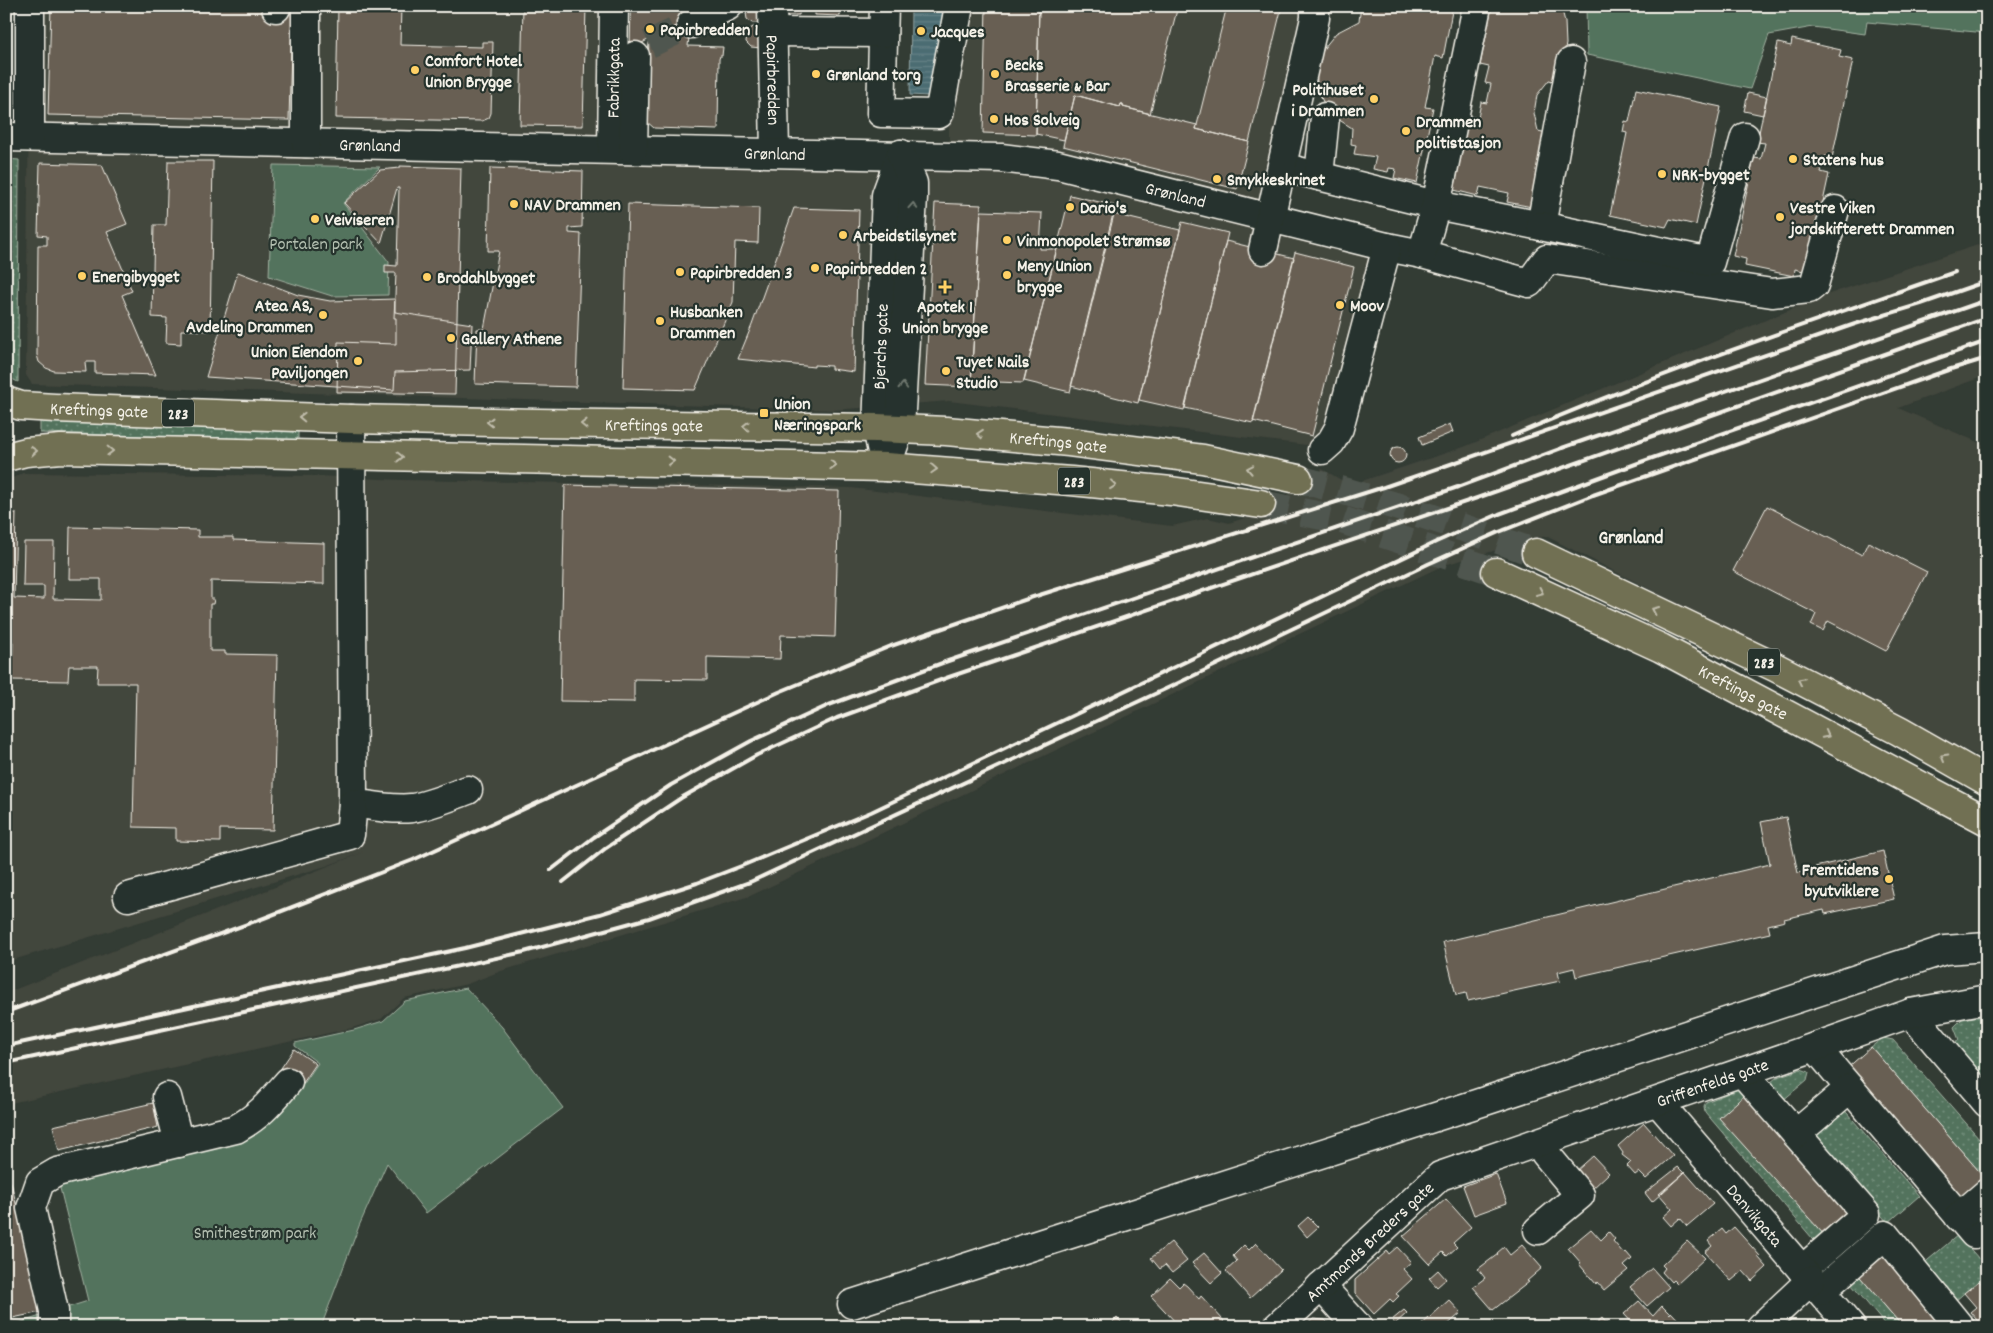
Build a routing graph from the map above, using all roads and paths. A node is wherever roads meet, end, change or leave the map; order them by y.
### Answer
1 (30, 6) edge
2 (306, 6) edge
3 (614, 6) edge
4 (728, 6) edge
5 (884, 6) edge
6 (959, 6) edge
7 (1315, 6) edge
8 (1477, 6) edge
9 (772, 19) edge
10 (691, 24) tunnel mouth
11 (883, 33) junction
12 (1571, 62) dead end
13 (939, 114) junction
14 (1325, 117) dead end
15 (18, 137) edge
16 (1745, 137) dead end
17 (306, 143) junction
18 (622, 149) junction
19 (775, 152) junction
20 (901, 154) junction
21 (948, 155) junction
22 (1282, 167) junction
23 (1319, 176) junction
24 (1436, 205) junction
25 (1835, 210) dead end
26 (1271, 218) junction
27 (1540, 226) junction
28 (1386, 247) junction
29 (1263, 250) dead end
30 (1422, 254) junction
31 (6, 401) edge
32 (351, 419) junction
33 (888, 428) junction
34 (1322, 450) dead end
35 (351, 456) junction
36 (6, 457) edge
37 (886, 467) junction
38 (1298, 478) tunnel mouth
39 (1261, 504) tunnel mouth
40 (1536, 553) tunnel mouth
41 (1496, 572) tunnel mouth
42 (1987, 781) edge
43 (468, 790) dead end
44 (353, 803) junction
45 (1987, 822) edge
46 (128, 897) dead end
47 (1987, 947) edge
48 (1987, 998) edge
49 (1911, 1012) junction
50 (1815, 1048) junction
51 (1742, 1072) junction
52 (288, 1082) dead end
53 (1850, 1088) junction
54 (167, 1097) dead end
55 (1658, 1102) junction
56 (1987, 1103) edge
57 (1796, 1134) junction
58 (1541, 1142) junction
59 (178, 1143) junction
60 (1440, 1176) joint
61 (1987, 1193) edge
62 (1866, 1214) junction
63 (1538, 1230) dead end
64 (1976, 1231) edge
65 (1885, 1235) junction
66 (1811, 1281) junction
67 (1321, 1286) junction
68 (852, 1304) dead end
69 (54, 1327) edge
70 (1277, 1327) edge
71 (1358, 1327) edge
72 (1761, 1327) edge
73 (1851, 1327) edge
74 (1960, 1327) edge

1 - 15 street
2 - 17 street
3 - 18 street, Fabrikkgata
4 - 10 street
5 - 11 street
6 - 13 street
7 - 22 street
8 - 24 street
9 - 11 street
9 - 19 street, Papirbredden
11 - 13 street
12 - 27 street
13 - 21 street
14 - 23 street
15 - 17 street, Grønland
16 - 27 street
17 - 18 street, Grønland
18 - 19 street, Grønland
19 - 20 street, Grønland
20 - 21 street, Grønland
20 - 33 street, Bjerchs gate
21 - 26 street, Grønland
22 - 23 street
22 - 26 street
23 - 24 street
24 - 27 street
24 - 30 street
25 - 30 street, Grønland
26 - 28 street, Grønland
26 - 29 street
28 - 30 street, Grønland
28 - 34 street
32 -> 31 main road, Kreftings gate / 283
33 -> 32 main road, Kreftings gate / 283
32 - 35 street
33 - 37 street, Bjerchs gate
38 -> 33 main road, Kreftings gate / 283
36 -> 35 main road, Kreftings gate / 283
35 -> 37 main road, Kreftings gate / 283
35 - 44 street
37 -> 39 main road, Kreftings gate / 283
42 -> 40 main road, Kreftings gate / 283
41 -> 45 main road, Kreftings gate / 283
43 - 44 street
44 - 46 street
47 - 68 street
48 - 49 street, Griffenfelds gate
49 - 50 street, Griffenfelds gate
49 - 56 street
50 - 51 street, Griffenfelds gate
50 - 53 street
51 - 55 street, Griffenfelds gate
51 - 57 street
52 - 59 street
53 - 57 street
53 - 64 street
54 - 59 street
55 - 58 street, Griffenfelds gate
55 - 66 street, Danvikgata
57 - 62 street
58 - 60 street, Griffenfelds gate
58 - 63 street
59 - 69 street
60 - 67 street, Amtmands Breders gate
61 - 64 street
62 - 65 street
62 - 66 street
65 - 66 street
65 - 74 street
66 - 72 street
66 - 73 street, Danvikgata
67 - 70 street, Amtmands Breders gate
67 - 71 street

